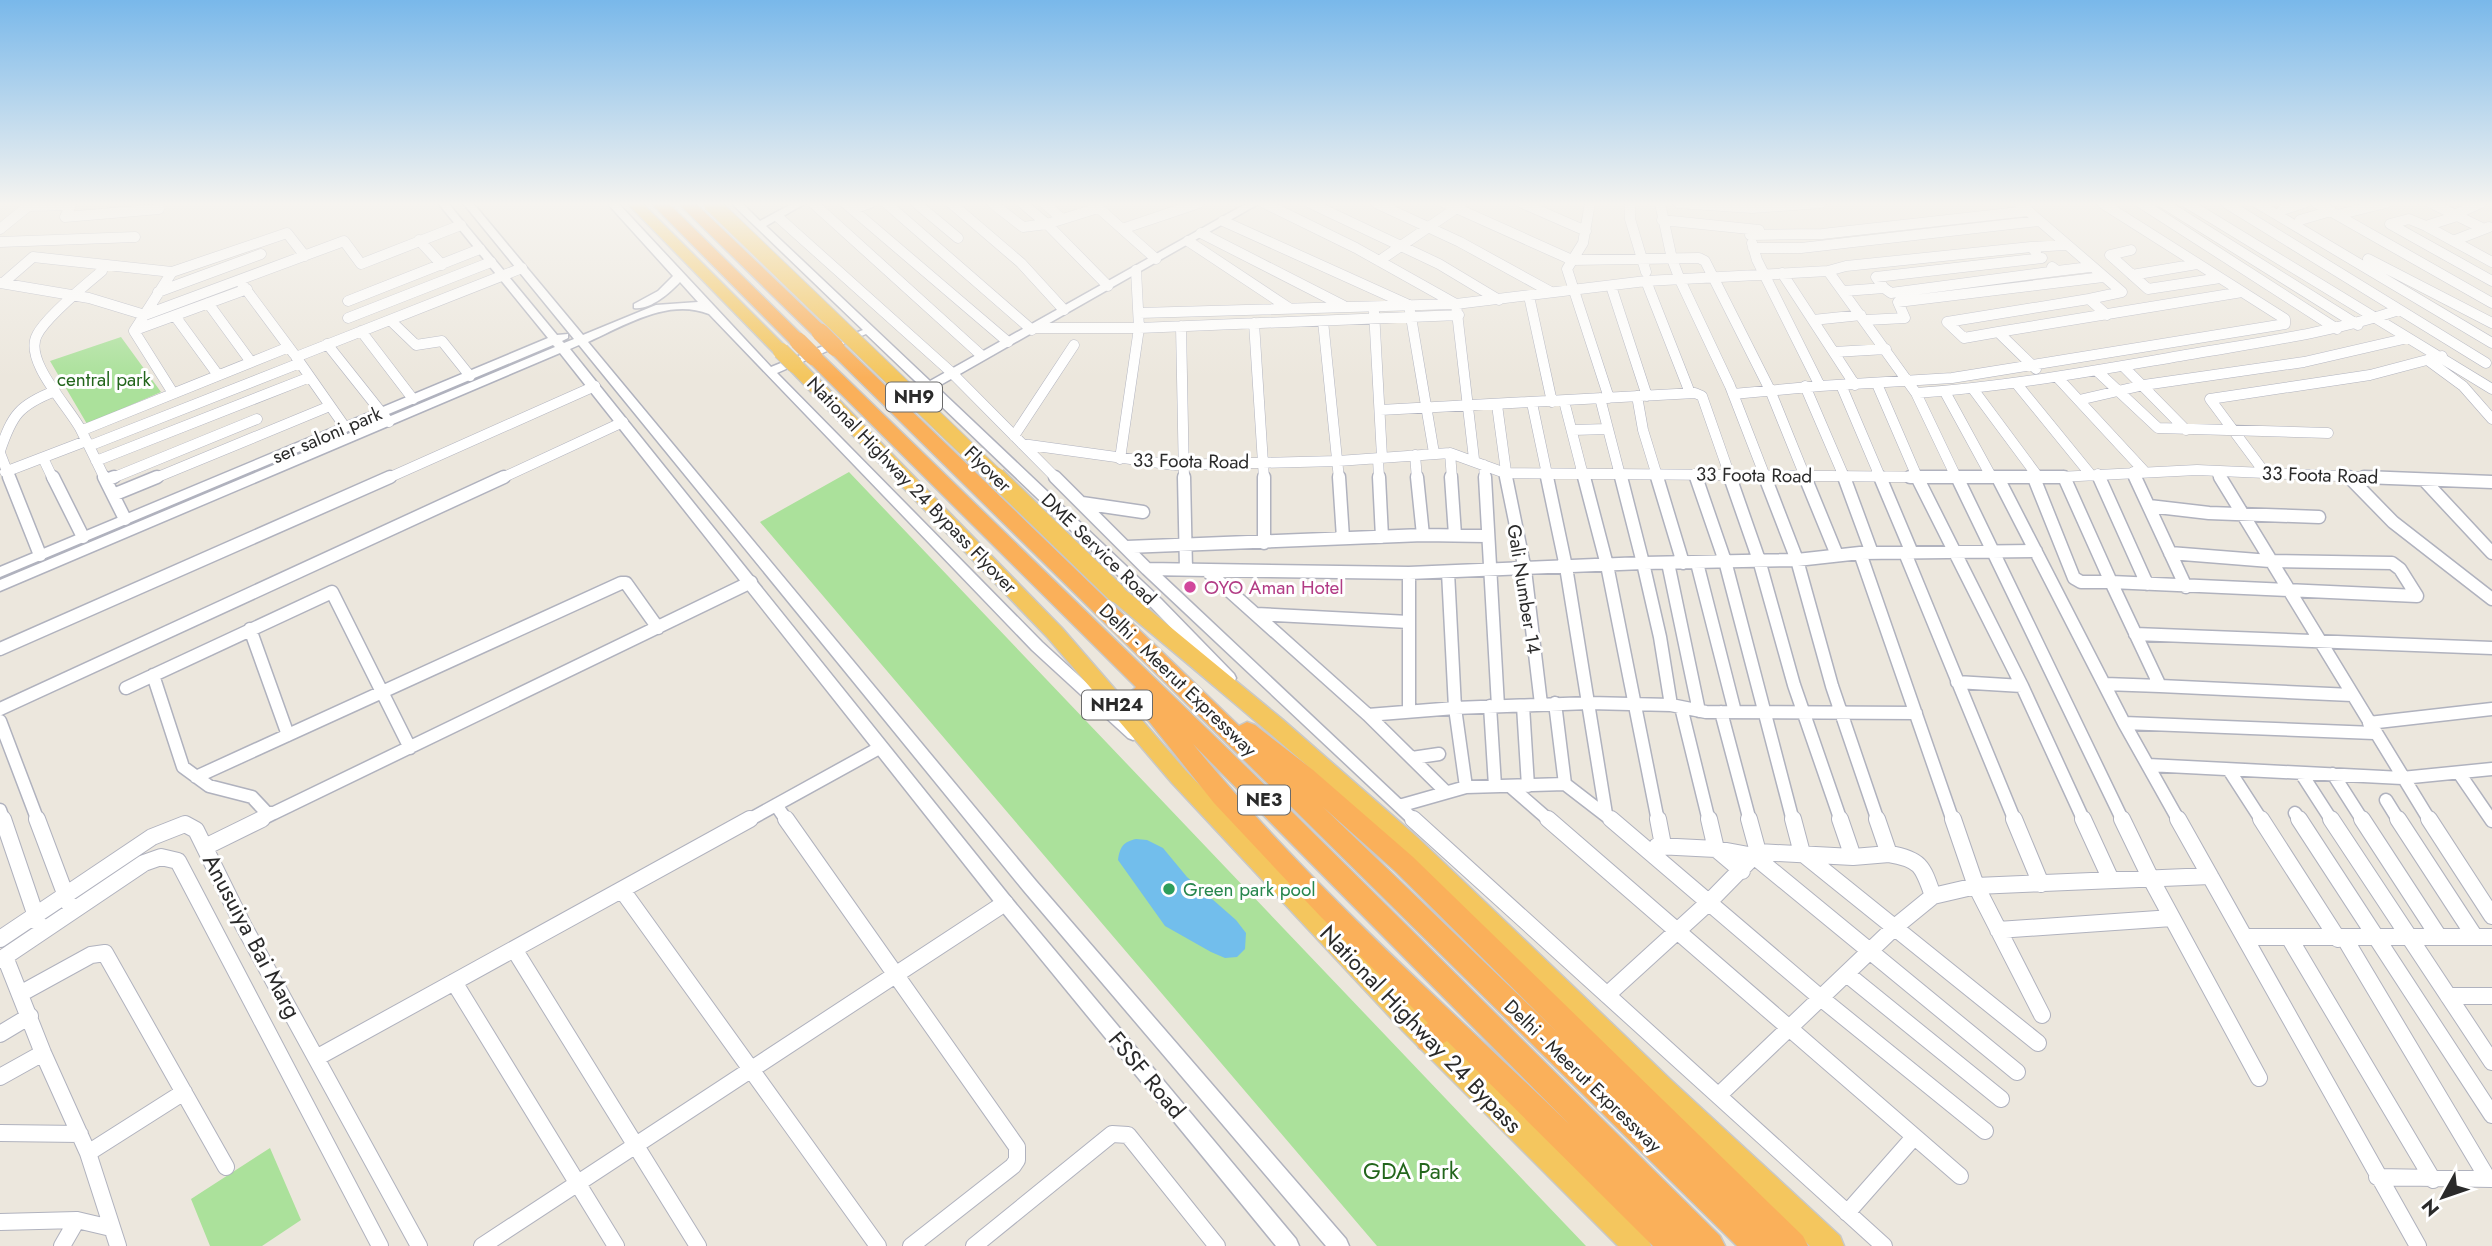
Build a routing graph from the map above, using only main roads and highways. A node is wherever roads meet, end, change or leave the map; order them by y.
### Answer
1 (703, 261) edge
2 (718, 261) edge
3 (746, 261) edge
4 (773, 261) edge
5 (811, 353) junction
6 (1082, 621) junction
7 (1161, 663) junction
8 (1179, 777) joint
9 (1512, 958) junction
10 (1438, 1032) junction
11 (1637, 1246) edge
12 (1674, 1246) edge
13 (1710, 1246) edge
14 (1758, 1246) edge
15 (1793, 1246) edge
16 (1830, 1246) edge

1 - 5 highway, National Highway 24 Bypass Flyover, bridge
2 - 5 highway, Delhi - Meerut Expressway / NE3
3 - 5 highway, Delhi - Meerut Expressway / NE3, bridge
4 - 9 highway, Flyover / NH9, bridge
5 - 6 highway, Delhi - Meerut Expressway / NE3
5 - 7 highway, Delhi - Meerut Expressway / NE3
5 - 8 highway, National Highway 24 Bypass Flyover / NH24
6 - 10 highway
6 - 13 highway, Delhi - Meerut Expressway / NE3
7 - 9 highway
7 - 14 highway, Delhi - Meerut Expressway / NE3
8 - 10 highway, National Highway 24 Bypass
9 - 15 highway
9 - 16 highway, Flyover
10 - 11 highway, National Highway 24 Bypass
10 - 12 highway

